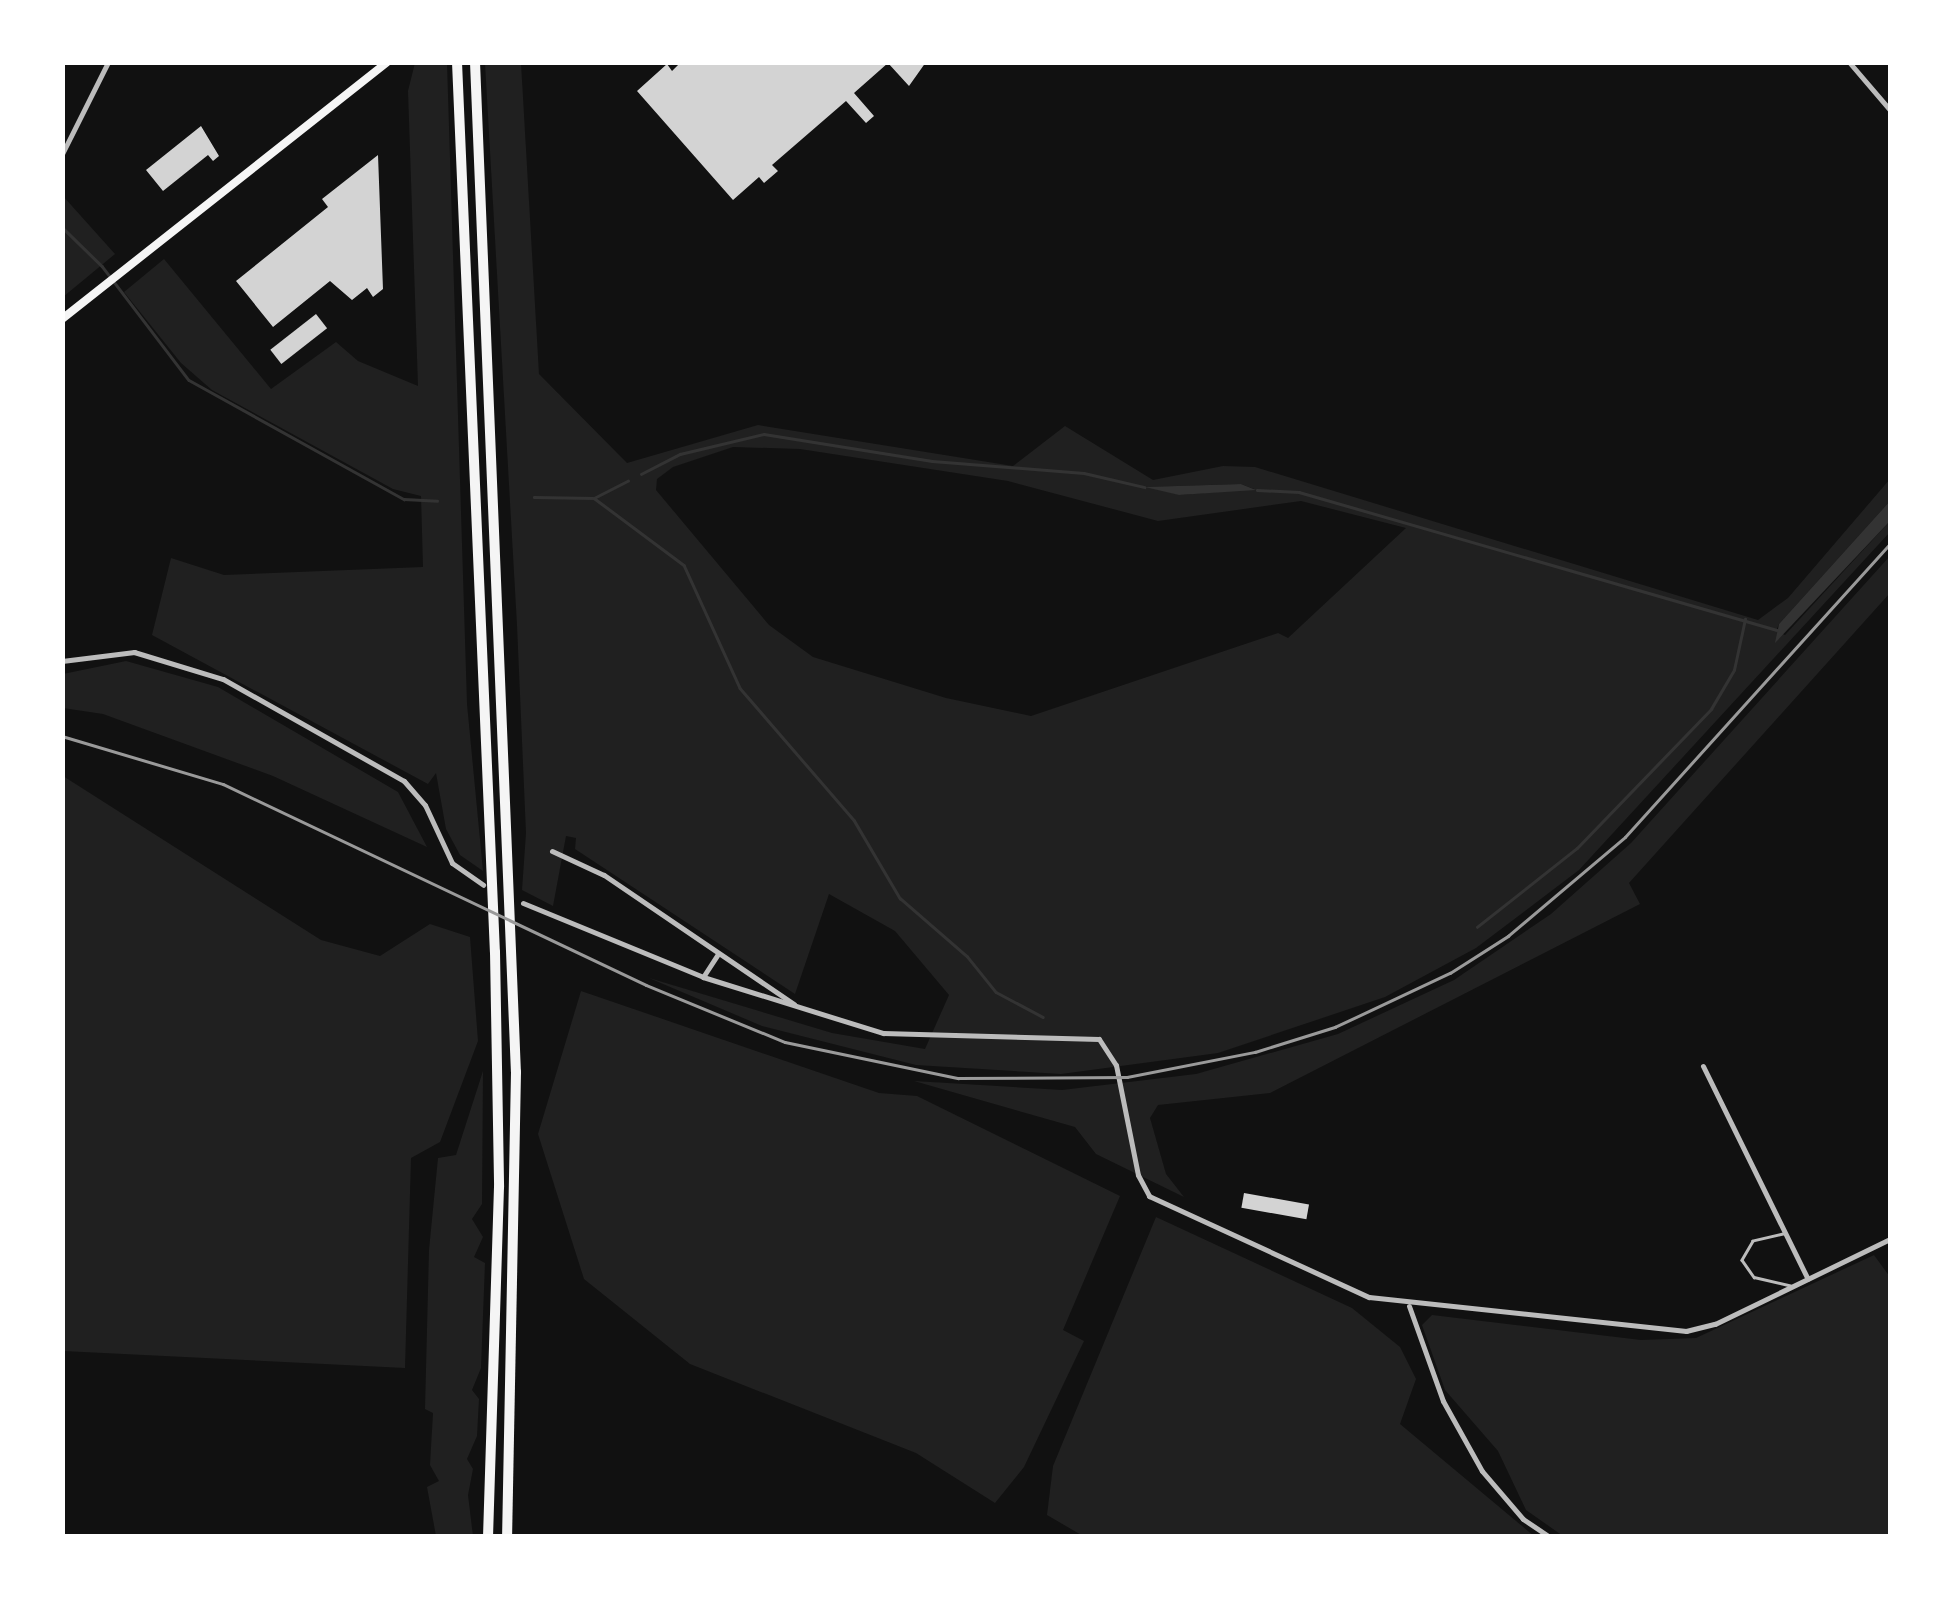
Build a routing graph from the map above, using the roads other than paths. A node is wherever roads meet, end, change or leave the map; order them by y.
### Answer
1 (108, 62) edge
2 (387, 62) edge
3 (457, 62) edge
4 (474, 62) edge
5 (1849, 62) edge
6 (1890, 110) edge
7 (62, 154) edge
8 (62, 319) edge
9 (62, 661) edge
10 (552, 851) dead end
11 (488, 880) junction
12 (523, 904) dead end
13 (718, 954) junction
14 (703, 977) junction
15 (800, 1008) junction
16 (1703, 1066) dead end
17 (1784, 1234) junction
18 (1890, 1239) edge
19 (1808, 1280) junction
20 (1795, 1286) junction
21 (1409, 1306) junction
22 (488, 1536) edge
23 (506, 1536) edge
24 (1548, 1536) edge

1 - 7 street
2 - 8 main road
3 - 11 highway
4 - 23 highway
5 - 6 street
9 - 11 street
10 - 13 street
11 - 22 highway
12 - 14 street
13 - 14 street
13 - 15 street
14 - 15 street
15 - 21 street
16 - 17 street
17 - 19 street
17 - 20 lane
18 - 19 street
19 - 20 street
20 - 21 street
21 - 24 street

